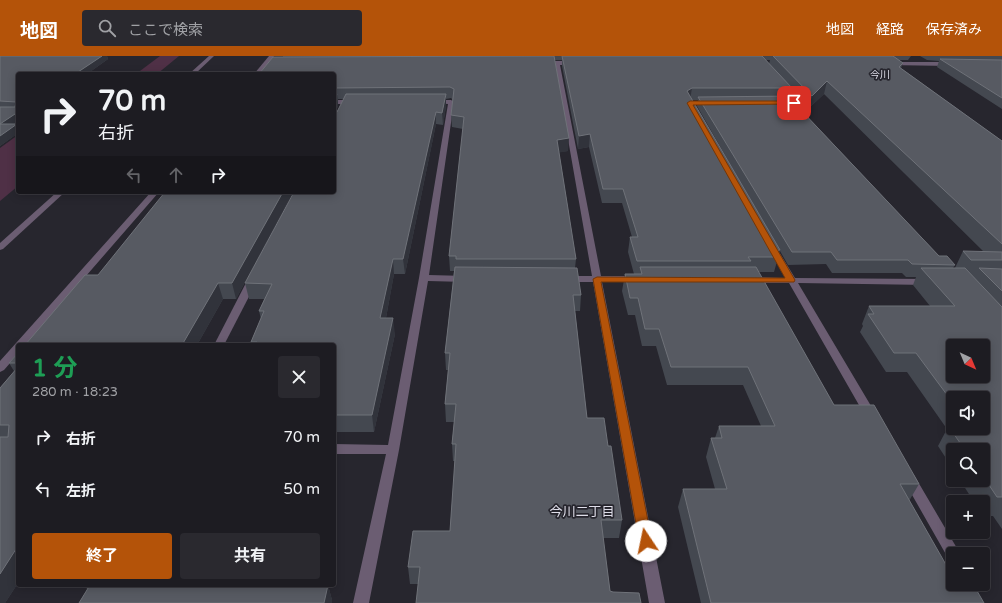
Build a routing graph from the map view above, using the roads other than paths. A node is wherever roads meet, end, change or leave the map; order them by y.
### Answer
1 (212, 56) edge
2 (272, 56) edge
3 (882, 62) edge
4 (266, 63) junction
5 (274, 63) edge
6 (534, 63) edge
7 (557, 63) junction
8 (581, 63) edge
9 (889, 64) junction
10 (957, 64) edge
11 (194, 72) edge
12 (259, 72) edge
13 (901, 73) edge
14 (336, 102) edge
15 (368, 102) edge
16 (420, 102) edge
17 (59, 194) edge
18 (153, 194) edge
19 (768, 239) edge
20 (0, 247) edge
21 (258, 268) edge
22 (424, 278) junction
23 (479, 279) edge
24 (557, 279) edge
25 (597, 279) junction
26 (643, 280) edge
27 (737, 280) edge
28 (791, 280) junction
29 (937, 282) edge
30 (22, 343) edge
31 (220, 343) edge
32 (16, 350) edge
33 (0, 368) edge
34 (876, 424) edge
35 (336, 449) edge
36 (393, 450) junction
37 (904, 472) edge
38 (949, 547) edge
39 (361, 603) edge
40 (657, 603) edge

1 - 11 street
2 - 4 street
3 - 9 street
4 - 5 street
4 - 12 street
6 - 7 street
7 - 8 street
7 - 25 street
9 - 10 street
9 - 13 street
14 - 15 street
16 - 22 street
17 - 20 street
18 - 30 street
19 - 28 street
21 - 31 street
22 - 23 street
22 - 36 street
24 - 25 street
25 - 26 street
25 - 40 street
27 - 28 street
28 - 29 street
28 - 34 street
32 - 33 street
35 - 36 street
36 - 39 street
37 - 38 street

